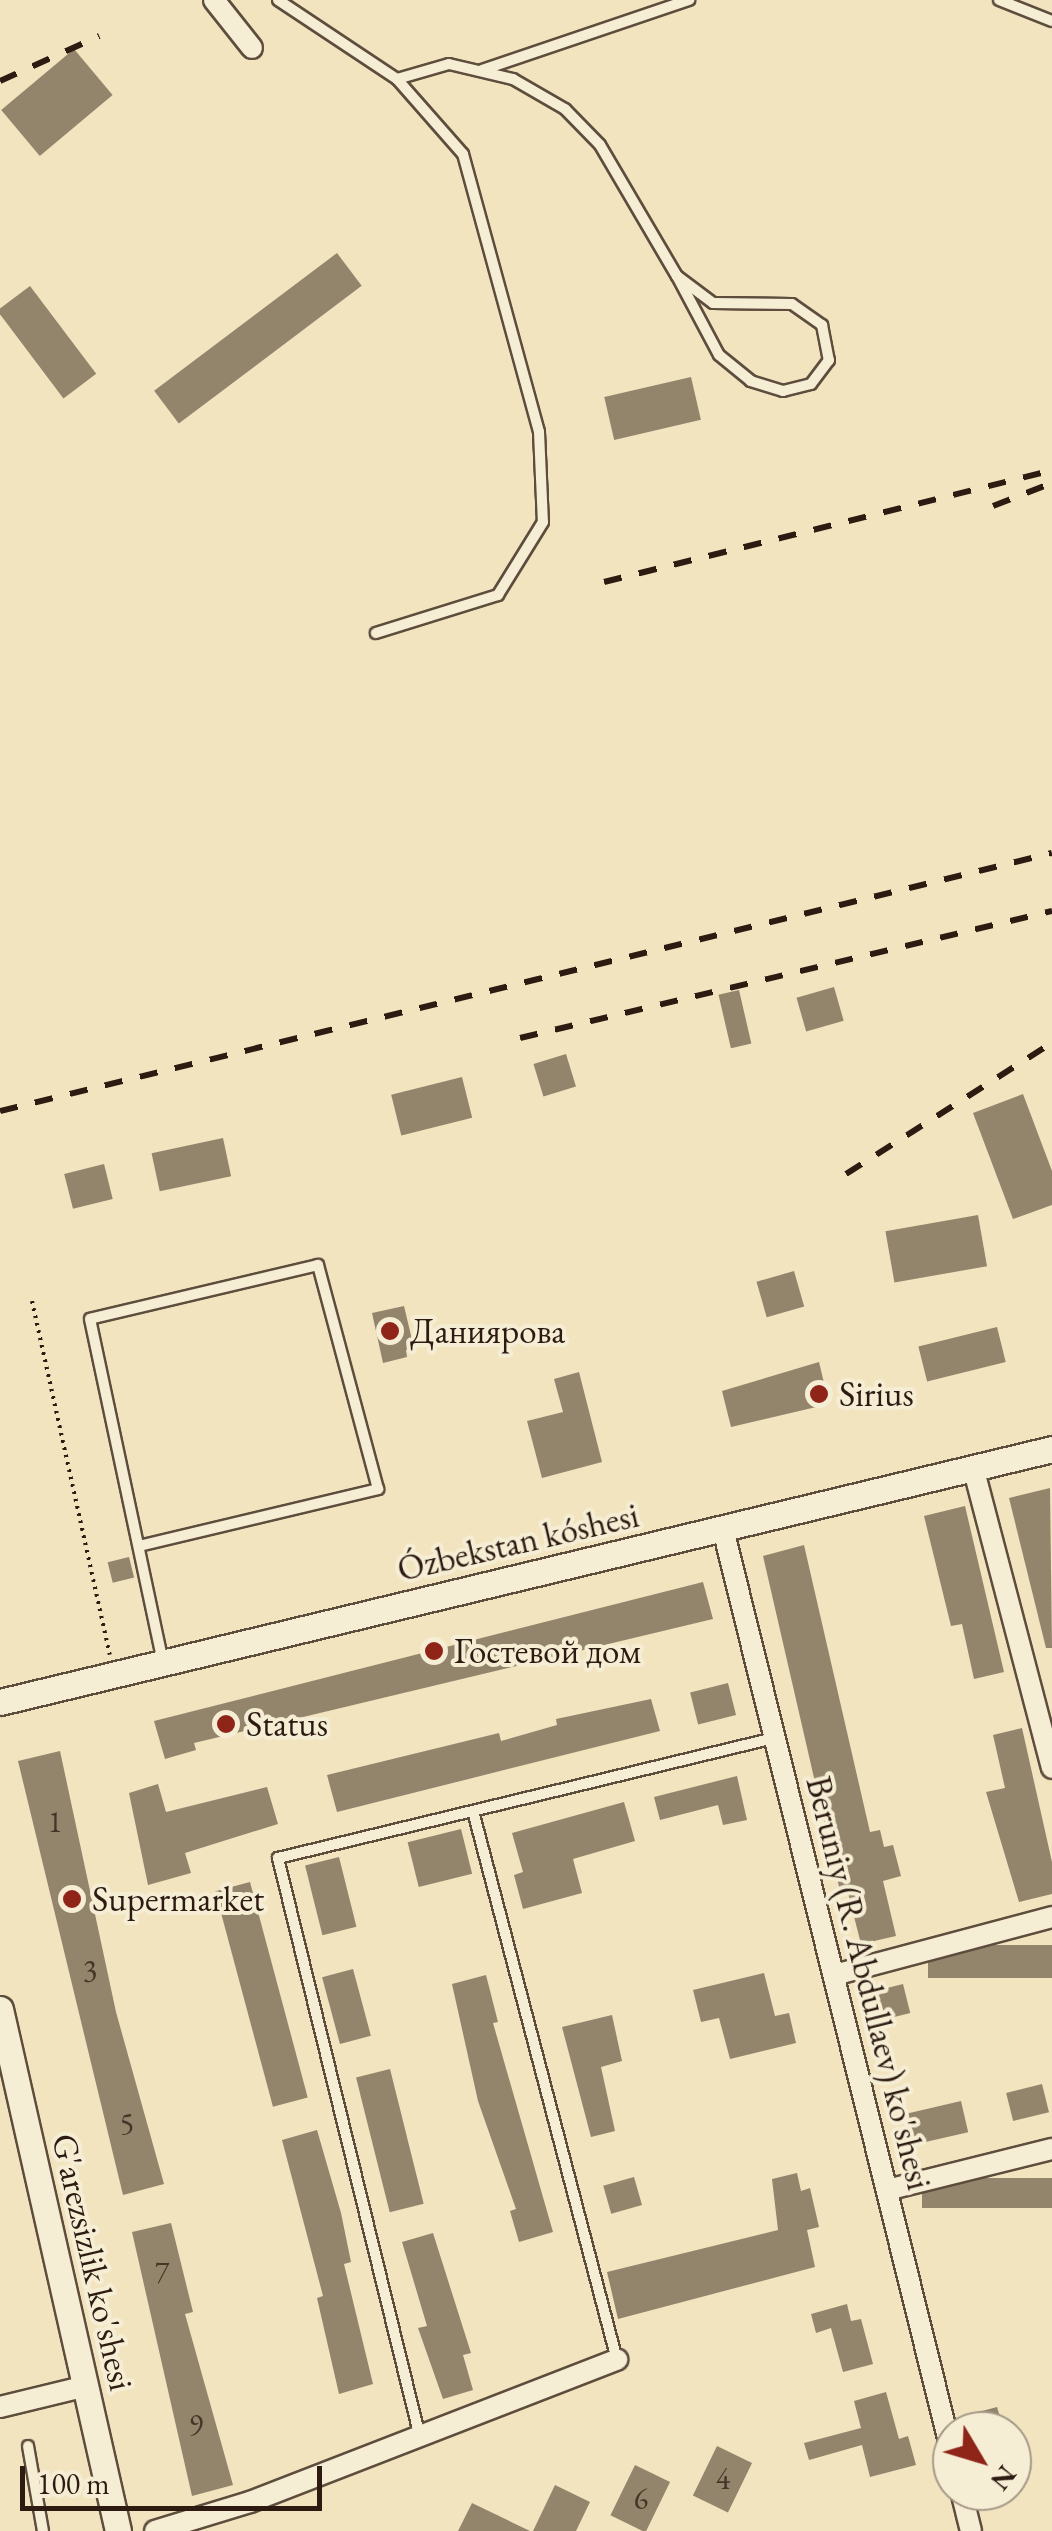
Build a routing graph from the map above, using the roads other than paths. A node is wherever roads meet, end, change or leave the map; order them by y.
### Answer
1 (214, 0) edge
2 (278, 0) edge
3 (689, 0) edge
4 (998, 0) edge
5 (1052, 22) edge
6 (252, 48) dead end
7 (478, 71) junction
8 (397, 79) junction
9 (676, 276) junction
10 (376, 633) dead end
11 (1052, 1449) edge
12 (973, 1468) junction
13 (723, 1528) junction
14 (139, 1546) junction
15 (164, 1663) junction
16 (0, 1702) edge
17 (775, 1738) junction
18 (1052, 1768) edge
19 (473, 1811) junction
20 (1052, 1917) edge
21 (834, 1975) junction
22 (0, 2009) edge
23 (8, 2078) edge
24 (1052, 2149) edge
25 (887, 2190) junction
26 (617, 2360) joint
27 (86, 2386) junction
28 (0, 2407) edge
29 (941, 2411) edge
30 (419, 2433) junction
31 (28, 2446) dead end
32 (43, 2531) edge
33 (118, 2531) edge
34 (155, 2531) edge

1 - 6 street
2 - 8 lane
3 - 7 lane
4 - 5 lane
7 - 8 lane
7 - 9 lane
8 - 10 lane
9 - 9 lane
11 - 12 street, Ózbekstan kóshesi
12 - 13 street, Ózbekstan kóshesi
12 - 18 street
13 - 15 street, Ózbekstan kóshesi
13 - 17 street, Beruniy (R. Abdullaev) ko'shesi
14 - 14 lane
14 - 15 lane
15 - 16 street, Ózbekstan kóshesi
17 - 19 lane
17 - 21 street, Beruniy (R. Abdullaev) ko'shesi
19 - 26 lane
19 - 30 lane
20 - 21 street
21 - 25 street, Beruniy (R. Abdullaev) ko'shesi
22 - 23 street, G'arezsizlik ko'shesi
23 - 27 street, G'arezsizlik ko'shesi
24 - 25 street
25 - 29 street, Beruniy (R. Abdullaev) ko'shesi
26 - 30 street
27 - 28 street
27 - 33 street, G'arezsizlik ko'shesi
30 - 34 street
31 - 32 lane

